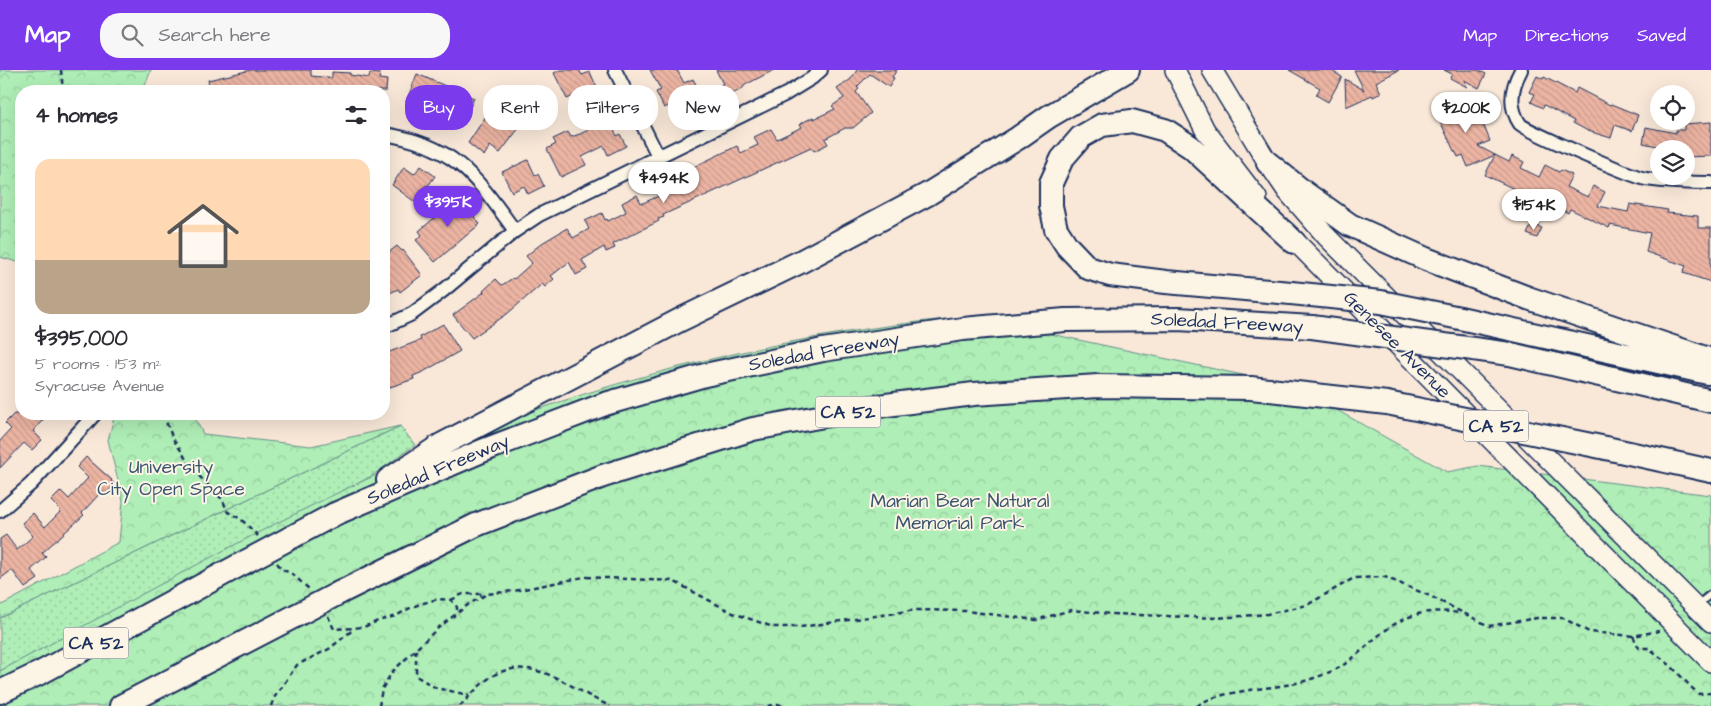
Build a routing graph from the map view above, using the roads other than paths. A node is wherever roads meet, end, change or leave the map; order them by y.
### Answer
1 (615, 70) edge
2 (821, 70) edge
3 (1094, 70) edge
4 (1128, 70) edge
5 (1175, 70) edge
6 (1212, 70) edge
7 (1519, 73) edge
8 (1048, 117) junction
9 (390, 135) edge
10 (658, 156) junction
11 (1268, 163) junction
12 (1711, 183) edge
13 (515, 231) junction
14 (1294, 242) junction
15 (390, 324) edge
16 (1711, 360) edge
17 (1711, 374) edge
18 (1711, 401) edge
19 (90, 420) edge
20 (1658, 460) junction
21 (1711, 471) edge
22 (1711, 478) edge
23 (0, 512) edge
24 (335, 514) junction
25 (1711, 594) edge
26 (1696, 606) junction
27 (1711, 622) edge
28 (1711, 662) edge
29 (0, 692) edge
30 (121, 706) edge

1 - 10 street
2 - 10 street
3 - 8 highway
4 - 8 highway
5 - 14 main road, Genesee Avenue
6 - 11 main road, Genesee Avenue
7 - 12 street
8 - 24 highway
9 - 13 street
10 - 13 street
11 - 16 highway
11 - 26 main road, Genesee Avenue
13 - 15 street
14 - 17 highway, bridge
14 - 28 main road, Genesee Avenue
18 - 24 highway, Soledad Freeway / CA 52, bridge
19 - 23 street
20 - 21 highway, CA 52
20 - 22 highway
20 - 30 highway, CA 52, bridge
24 - 29 highway, Soledad Freeway / CA 52, bridge
25 - 26 lane
26 - 27 main road, Genesee Avenue

